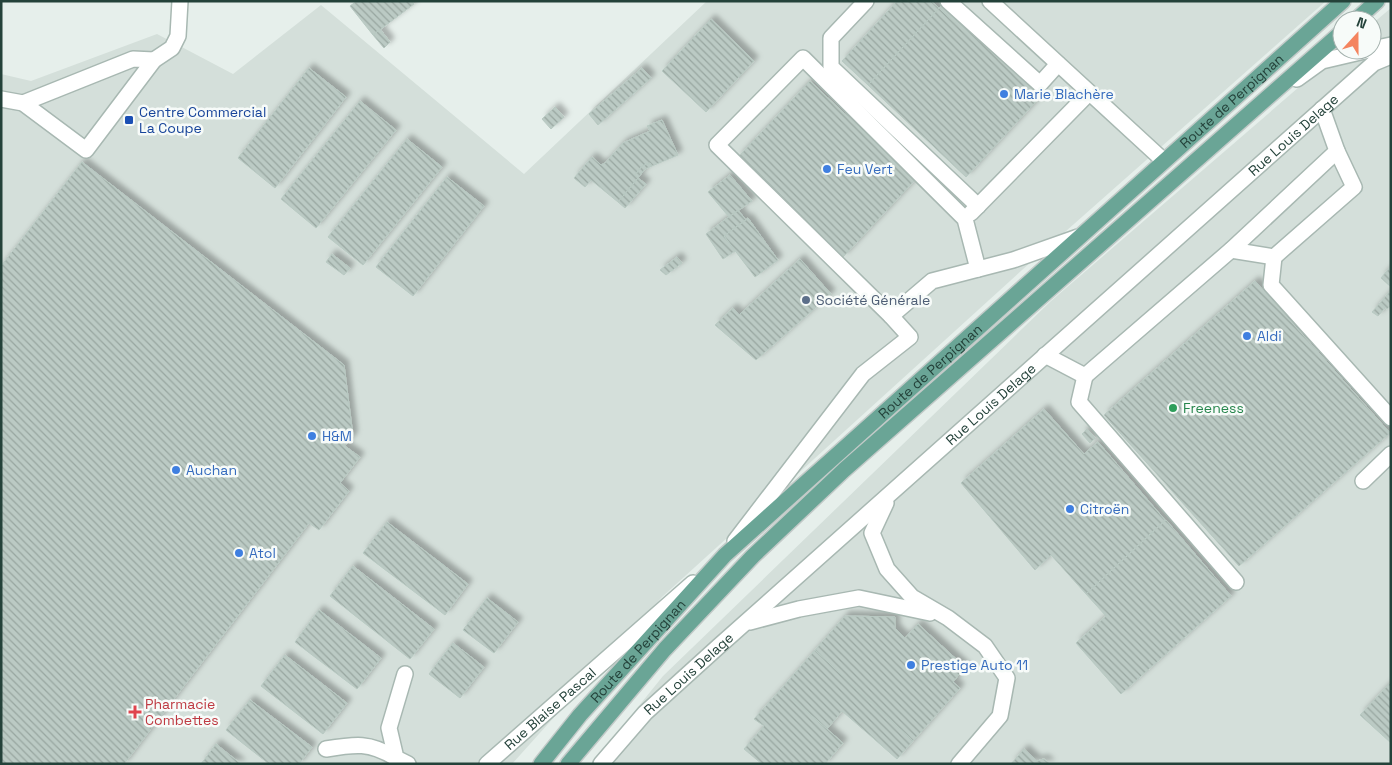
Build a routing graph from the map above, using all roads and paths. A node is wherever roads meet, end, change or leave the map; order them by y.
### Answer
1 (180, 1) edge
2 (866, 1) edge
3 (948, 1) edge
4 (990, 1) edge
5 (1343, 1) edge
6 (1377, 1) edge
7 (1367, 10) edge
8 (1332, 41) edge
9 (1391, 56) edge
10 (1332, 59) edge
11 (154, 60) junction
12 (1058, 64) junction
13 (1089, 93) junction
14 (1, 100) edge
15 (1265, 102) junction
16 (23, 104) junction
17 (1322, 109) junction
18 (1337, 151) junction
19 (1164, 161) junction
20 (978, 206) junction
21 (965, 219) junction
22 (1078, 237) junction
23 (1231, 250) junction
24 (1274, 257) junction
25 (978, 269) junction
26 (892, 316) junction
27 (1045, 355) junction
28 (1085, 376) junction
29 (1391, 418) edge
30 (1391, 454) edge
31 (1363, 481) dead end
32 (889, 496) junction
33 (724, 555) junction
34 (1236, 582) dead end
35 (948, 618) junction
36 (746, 623) junction
37 (405, 674) dead end
38 (326, 749) dead end
39 (400, 762) edge
40 (487, 764) edge
41 (541, 764) edge
42 (568, 764) edge
43 (601, 764) edge
44 (959, 764) edge

1 - 11 street
2 - 20 street
3 - 12 street
4 - 12 street
5 - 19 main road, Route de Perpignan
6 - 7 main road
8 - 15 main road, Route de Perpignan
9 - 17 street, Rue Louis Delage
10 - 15 street
11 - 16 street
11 - 16 street
12 - 13 street
13 - 19 street
13 - 20 street
14 - 16 street
15 - 42 main road, Route de Perpignan
17 - 18 street
17 - 27 street, Rue Louis Delage
18 - 23 street
18 - 24 street
19 - 22 main road, Route de Perpignan
20 - 21 street
21 - 25 street
21 - 26 street
22 - 25 street
22 - 33 main road, Route de Perpignan
23 - 24 street
23 - 28 street
24 - 29 street
25 - 26 street
26 - 33 street, Rue Blaise Pascal
27 - 28 street
27 - 32 street, Rue Louis Delage
28 - 34 street
30 - 31 street
32 - 35 street
32 - 36 street, Rue Louis Delage
33 - 40 street, Rue Blaise Pascal
33 - 41 main road, Route de Perpignan
35 - 36 street
35 - 44 street
36 - 43 street, Rue Louis Delage
37 - 39 street
38 - 39 street

